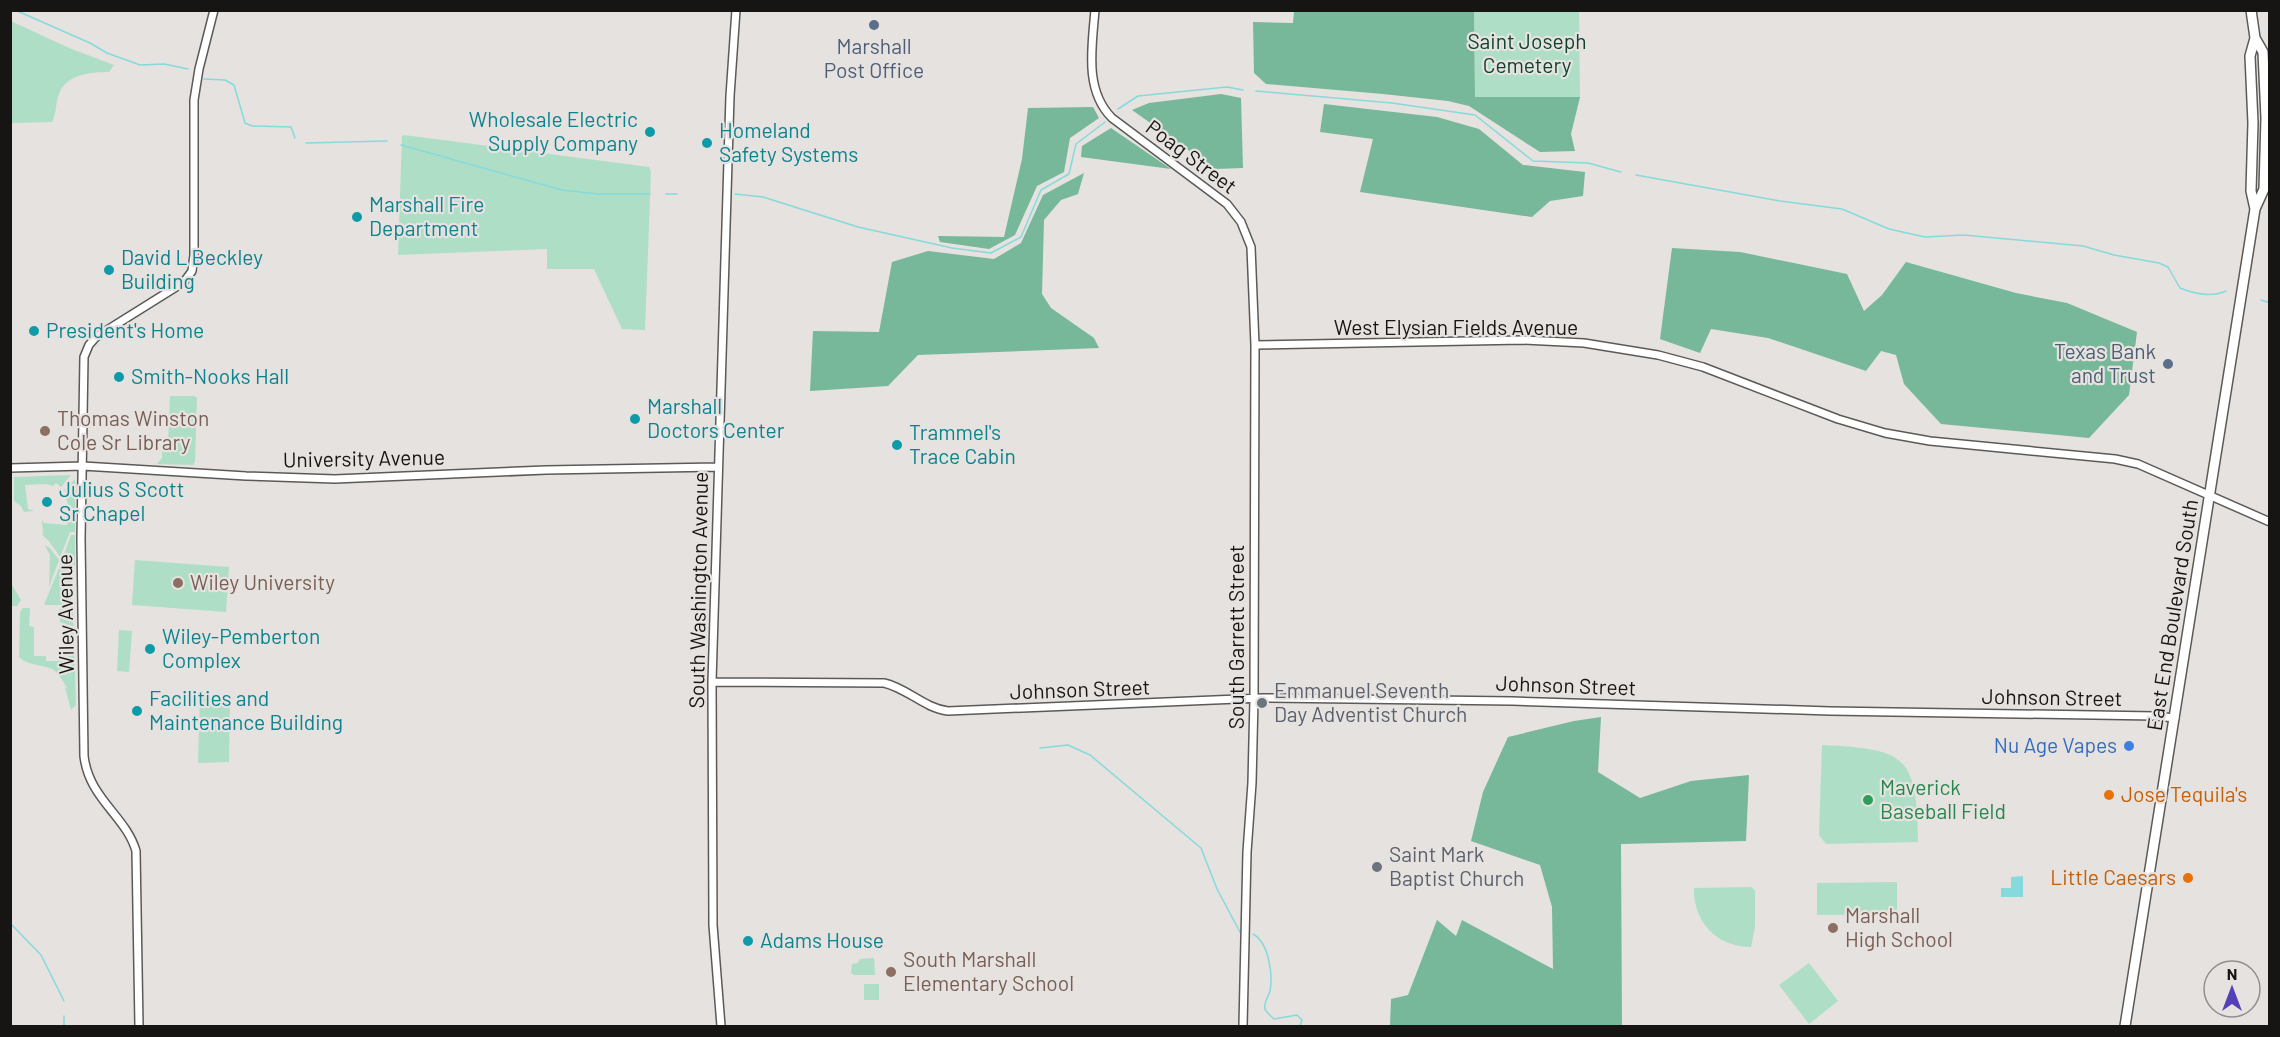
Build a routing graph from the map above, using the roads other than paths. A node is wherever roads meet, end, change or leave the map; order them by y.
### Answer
1 (214, 10) edge
2 (736, 10) edge
3 (1095, 10) edge
4 (2251, 10) edge
5 (1251, 248) joint
6 (1255, 345) junction
7 (83, 466) junction
8 (718, 467) junction
9 (10, 468) edge
10 (2211, 495) junction
11 (2270, 522) edge
12 (712, 682) junction
13 (1254, 699) junction
14 (2175, 718) junction
15 (139, 1026) edge
16 (721, 1026) edge
17 (1244, 1026) edge
18 (2125, 1026) edge

1 - 7 street, Wiley Avenue
2 - 8 street, South Washington Avenue
3 - 5 street, Poag Street
4 - 10 highway, East End Boulevard South
5 - 6 street, South Garrett Street
6 - 10 street, West Elysian Fields Avenue
6 - 13 street, South Garrett Street
7 - 8 street, University Avenue
7 - 9 street, University Avenue
7 - 15 street, Wiley Avenue
8 - 12 street, South Washington Avenue
10 - 11 street, West Elysian Fields Avenue
10 - 14 highway, East End Boulevard South
12 - 13 street, Johnson Street
12 - 16 street, South Washington Avenue
13 - 14 street, Johnson Street
13 - 17 street, South Garrett Street
14 - 18 highway, East End Boulevard South

